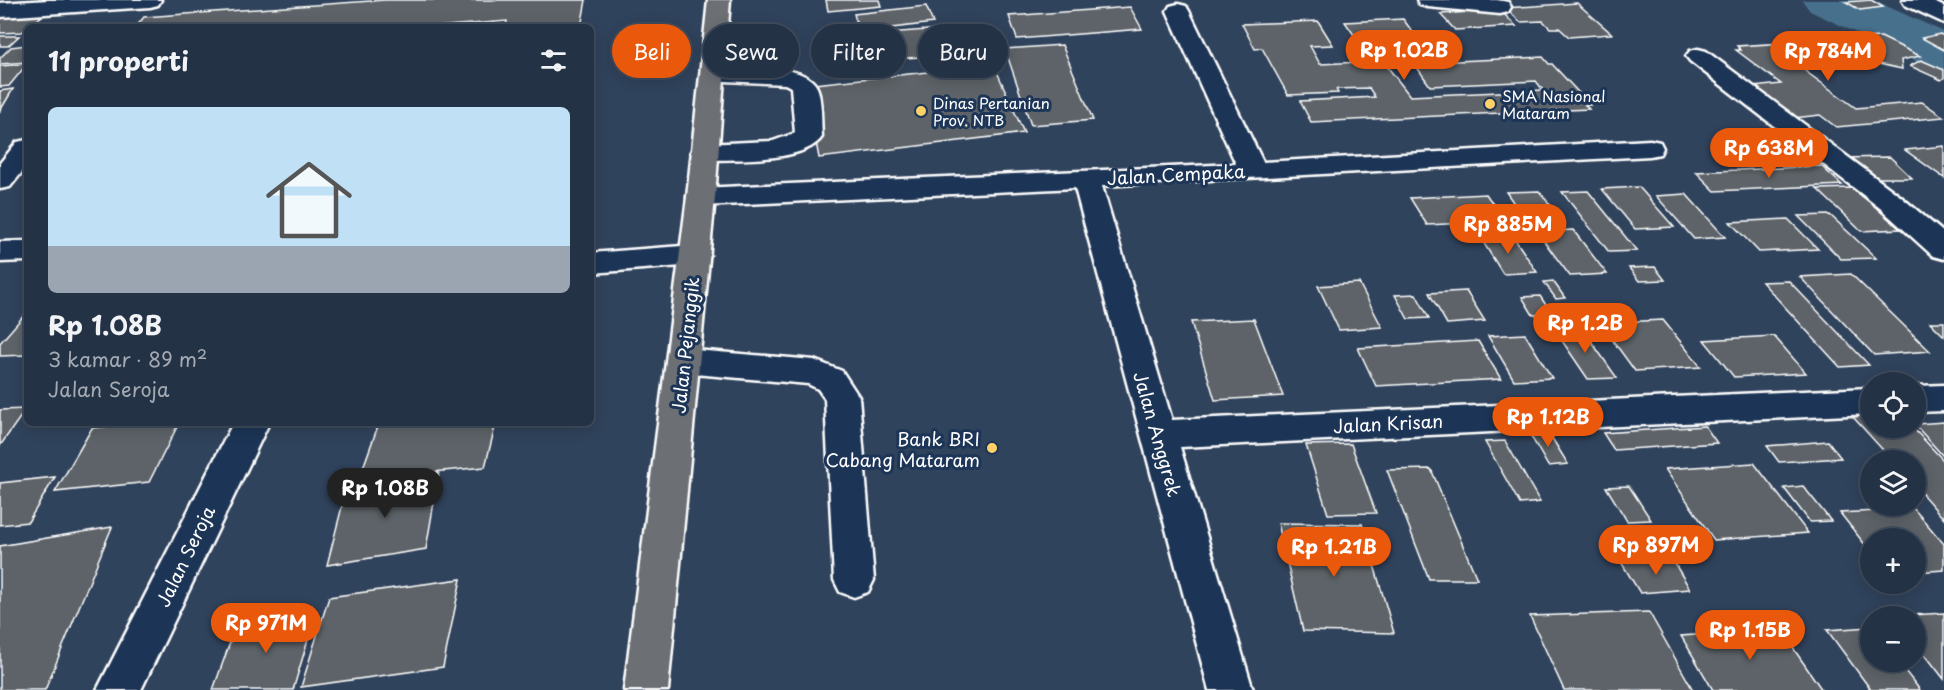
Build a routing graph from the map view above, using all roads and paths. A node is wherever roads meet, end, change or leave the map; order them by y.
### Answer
1 (148, 0) edge
2 (719, 0) edge
3 (1428, 0) edge
4 (1913, 0) edge
5 (76, 3) edge
6 (1500, 7) dead end
7 (0, 10) edge
8 (1178, 11) dead end
9 (1944, 16) edge
10 (128, 24) edge
11 (717, 24) edge
12 (1698, 56) dead end
13 (713, 78) edge
14 (791, 78) edge
15 (1650, 148) dead end
16 (24, 152) edge
17 (705, 152) junction
18 (1253, 171) junction
19 (1086, 178) junction
20 (0, 181) edge
21 (701, 197) junction
22 (1944, 249) edge
23 (24, 251) edge
24 (0, 252) edge
25 (695, 255) junction
26 (594, 263) edge
27 (683, 361) junction
28 (1944, 398) edge
29 (1926, 399) edge
30 (1860, 401) edge
31 (250, 426) edge
32 (1158, 434) junction
33 (854, 580) dead end
34 (119, 690) edge
35 (646, 690) edge
36 (1231, 690) edge

1 - 5 street
1 - 10 street
2 - 11 main road, Jalan Pejanggik
3 - 6 street
4 - 9 street
5 - 7 street
8 - 18 street
12 - 22 street
13 - 17 main road, Jalan Pejanggik
14 - 17 street
15 - 18 street, Jalan Cempaka
16 - 20 street
17 - 21 main road, Jalan Pejanggik
18 - 19 street, Jalan Cempaka
19 - 21 street, Jalan Cempaka
19 - 32 street, Jalan Anggrek
21 - 25 main road, Jalan Pejanggik
23 - 24 street
25 - 26 street
25 - 27 main road, Jalan Pejanggik
27 - 33 street
27 - 35 main road, Jalan Pejanggik
28 - 29 street
30 - 32 street, Jalan Krisan
31 - 34 street, Jalan Seroja
32 - 36 street, Jalan Anggrek

